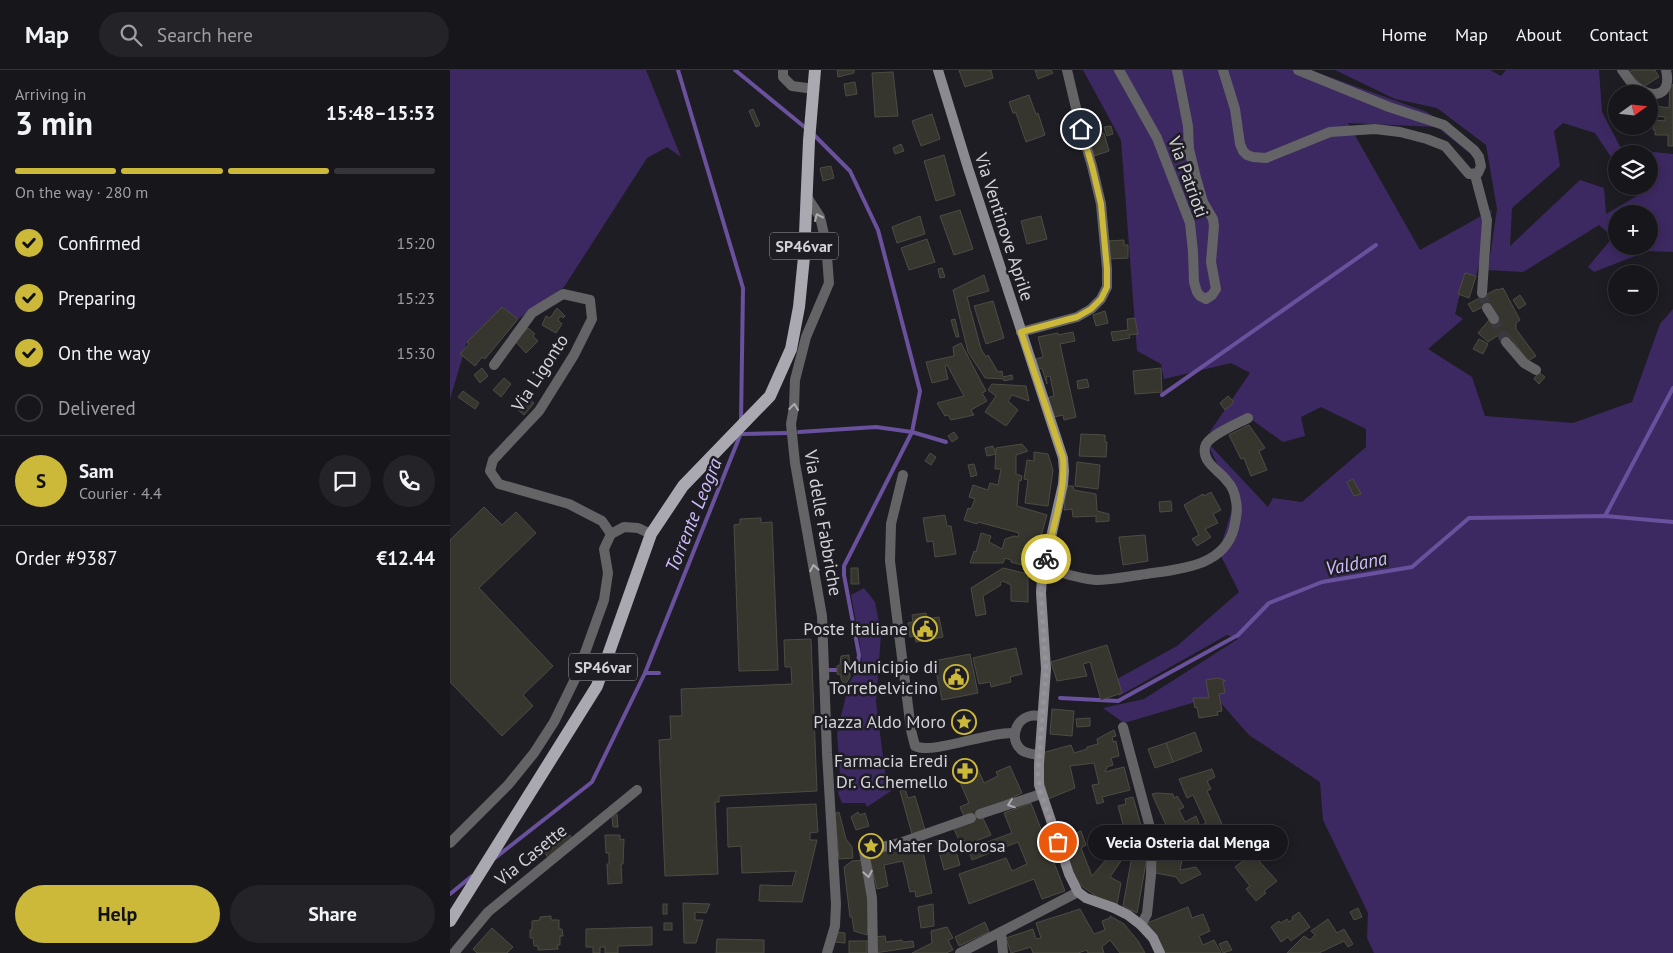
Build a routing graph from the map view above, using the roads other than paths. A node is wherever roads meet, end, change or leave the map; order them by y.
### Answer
1 (783, 70) edge
2 (938, 70) edge
3 (1067, 70) edge
4 (1119, 70) edge
5 (1177, 70) edge
6 (1223, 70) edge
7 (1298, 70) edge
8 (1622, 70) edge
9 (1666, 70) edge
10 (814, 76) edge
11 (1475, 174) junction
12 (807, 197) junction
13 (1482, 293) tunnel mouth
14 (1487, 308) tunnel mouth
15 (1494, 319) tunnel mouth
16 (1021, 332) junction
17 (1506, 342) tunnel mouth
18 (494, 365) dead end
19 (1536, 370) dead end
20 (1248, 418) dead end
21 (903, 475) dead end
22 (611, 534) junction
23 (651, 534) junction
24 (1044, 568) junction
25 (1042, 716) junction
26 (1123, 727) dead end
27 (1015, 733) junction
28 (1039, 755) junction
29 (637, 790) dead end
30 (1041, 794) junction
31 (450, 842) edge
32 (1078, 892) junction
33 (450, 921) edge
34 (1141, 925) junction
35 (1001, 932) junction
36 (454, 953) edge
37 (827, 953) edge
38 (873, 953) edge
39 (960, 953) edge
40 (1003, 953) edge
41 (1160, 953) edge

1 - 10 street
2 - 16 main road, Via Ventinove Aprile
3 - 16 street
4 - 5 street, Via Patrioti
6 - 11 street
7 - 11 street
8 - 9 street
10 - 12 main road, SP46var
11 - 13 street
12 - 23 main road, SP46var
37 -> 12 street, Via delle Fabbriche
14 - 15 street
16 - 24 main road, Via Ventinove Aprile
17 - 19 street
18 - 22 street, Via Ligonto
20 - 24 street
21 - 27 street
22 - 23 street
22 - 31 street
23 - 33 main road, SP46var
24 - 25 main road, Via Ventinove Aprile
25 - 27 street
25 - 28 main road, Via Ventinove Aprile
26 - 34 street
27 - 28 street
28 - 30 main road, Via Ventinove Aprile
29 - 36 street, Via Casette
30 - 32 main road, Via Ventinove Aprile
30 -> 38 street
32 - 34 main road
32 - 35 street
34 - 41 main road
35 - 39 street
35 - 40 street

